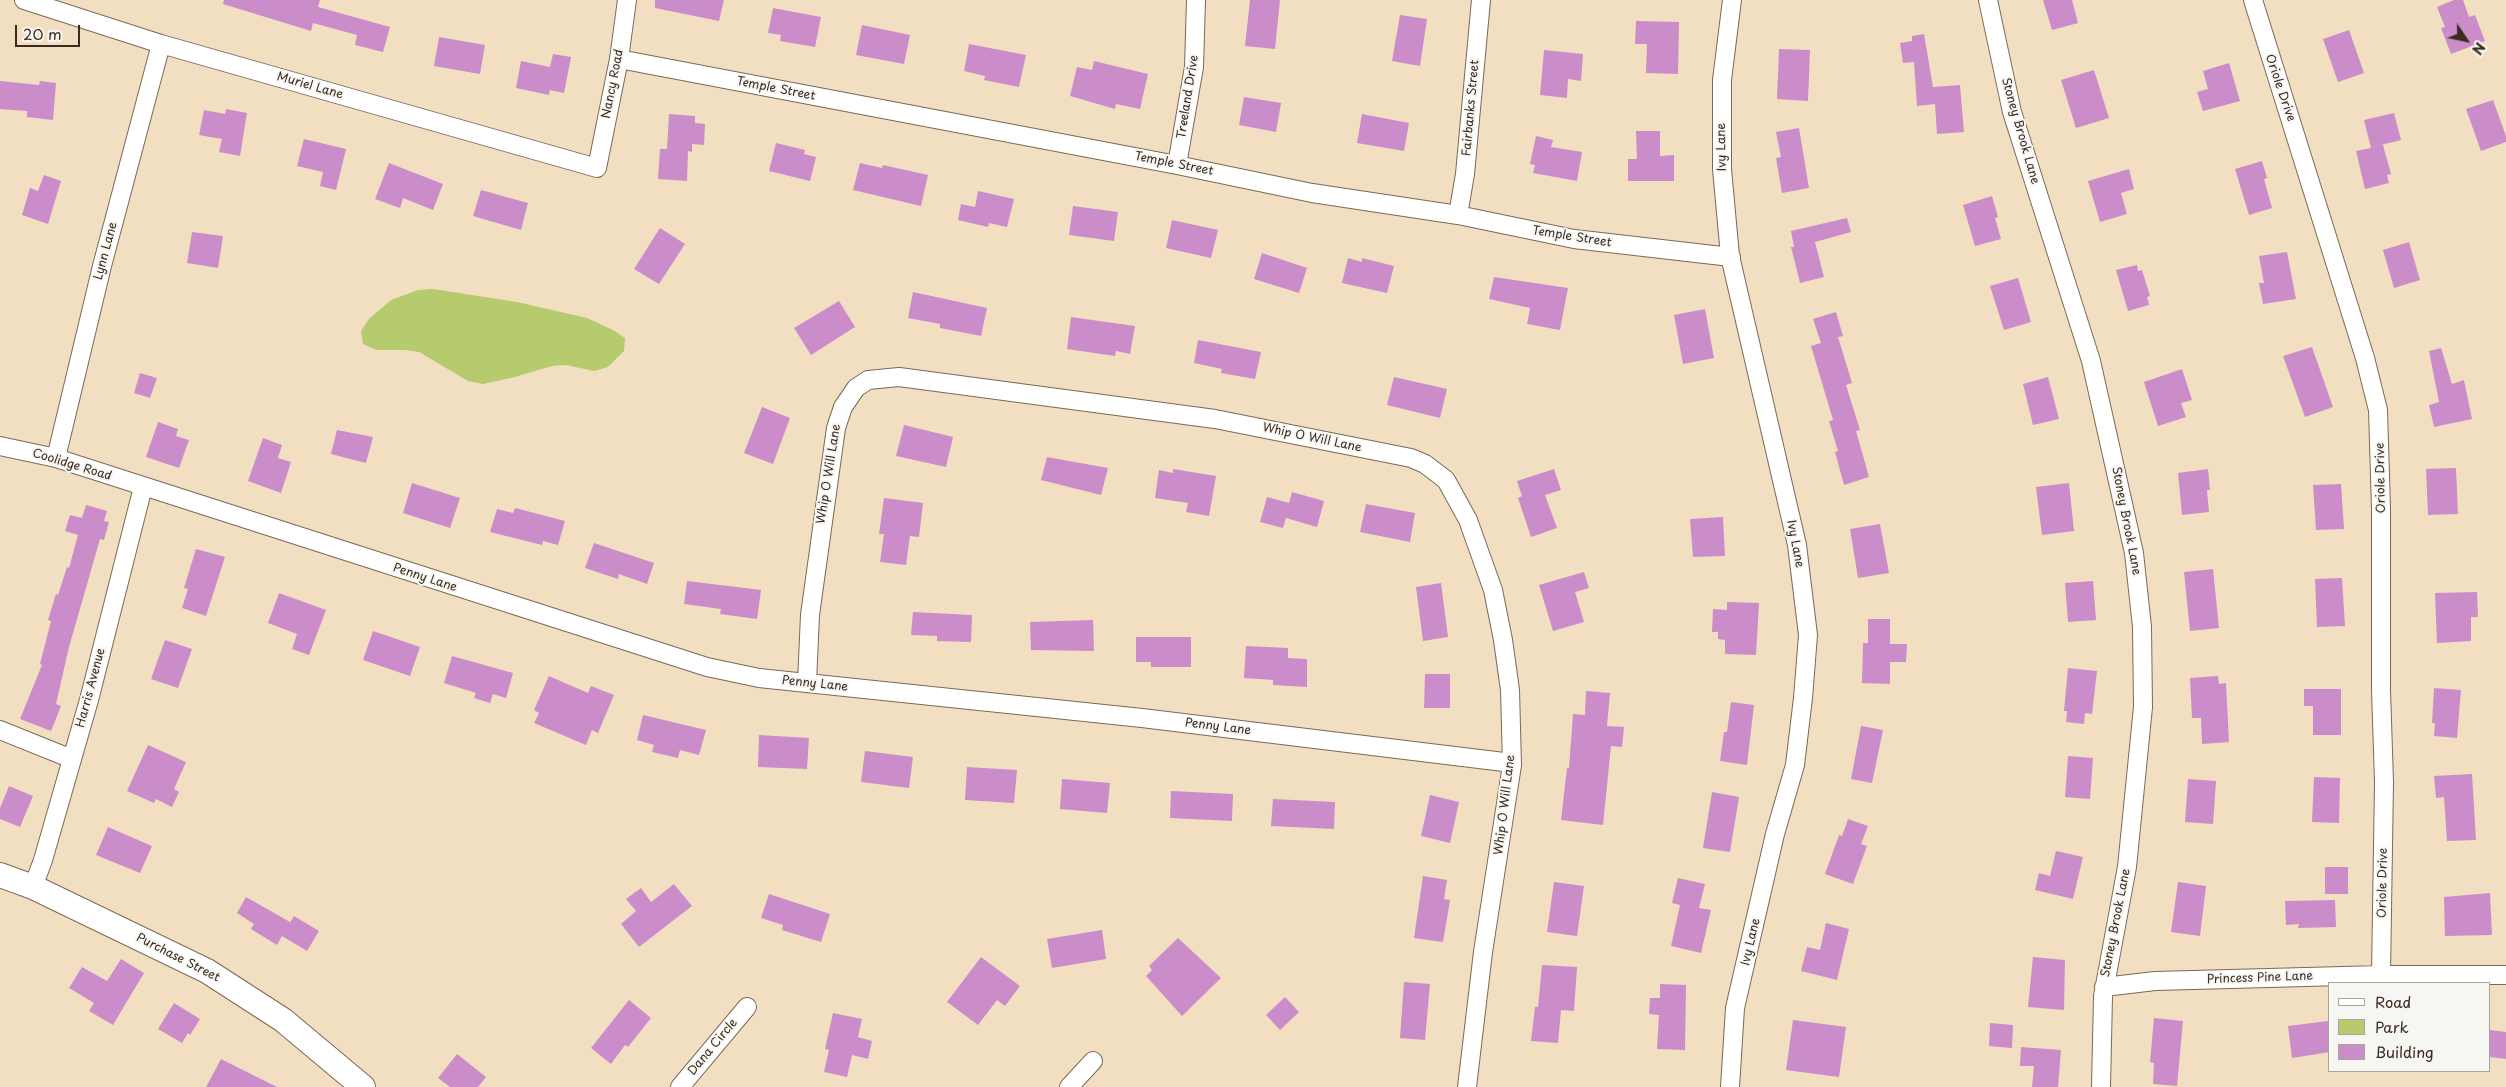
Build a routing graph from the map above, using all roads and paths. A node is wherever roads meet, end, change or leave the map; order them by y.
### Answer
1 (24, 0) edge
2 (627, 0) edge
3 (1196, 0) edge
4 (1481, 0) edge
5 (1732, 0) edge
6 (1988, 0) edge
7 (2253, 0) edge
8 (161, 44) junction
9 (619, 59) junction
10 (1177, 164) junction
11 (597, 168) joint
12 (1458, 215) junction
13 (1730, 257) junction
14 (0, 446) edge
15 (56, 458) junction
16 (143, 487) junction
17 (807, 683) junction
18 (0, 730) edge
19 (72, 759) junction
20 (1512, 763) junction
21 (0, 875) edge
22 (33, 887) junction
23 (2380, 974) junction
24 (2506, 975) edge
25 (2104, 987) junction
26 (747, 1007) dead end
27 (1093, 1061) dead end
28 (363, 1087) edge
29 (680, 1087) edge
30 (1069, 1087) edge
31 (1467, 1087) edge
32 (1730, 1087) edge
33 (2101, 1087) edge

1 - 8 street, Muriel Lane
2 - 9 street, Nancy Road
3 - 10 street, Treeland Drive
4 - 12 street, Fairbanks Street
5 - 13 street, Ivy Lane
6 - 25 street, Stoney Brook Lane
7 - 23 street, Oriole Drive
8 - 11 street, Muriel Lane
8 - 15 street, Lynn Lane
9 - 10 street, Temple Street
9 - 11 street, Nancy Road
10 - 12 street, Temple Street
12 - 13 street, Temple Street
13 - 32 street, Ivy Lane
14 - 15 street, Coolidge Road
15 - 16 street, Coolidge Road
16 - 17 street, Penny Lane
16 - 19 street, Harris Avenue
17 - 20 street, Penny Lane
17 - 20 street, Whip O Will Lane
18 - 19 street
19 - 22 street, Harris Avenue
20 - 31 street, Whip O Will Lane
21 - 22 main road, Purchase Street
22 - 28 main road, Purchase Street
23 - 24 street, Princess Pine Lane
23 - 25 street, Princess Pine Lane
25 - 33 street, Stoney Brook Lane
26 - 29 street, Dana Circle
27 - 30 street

